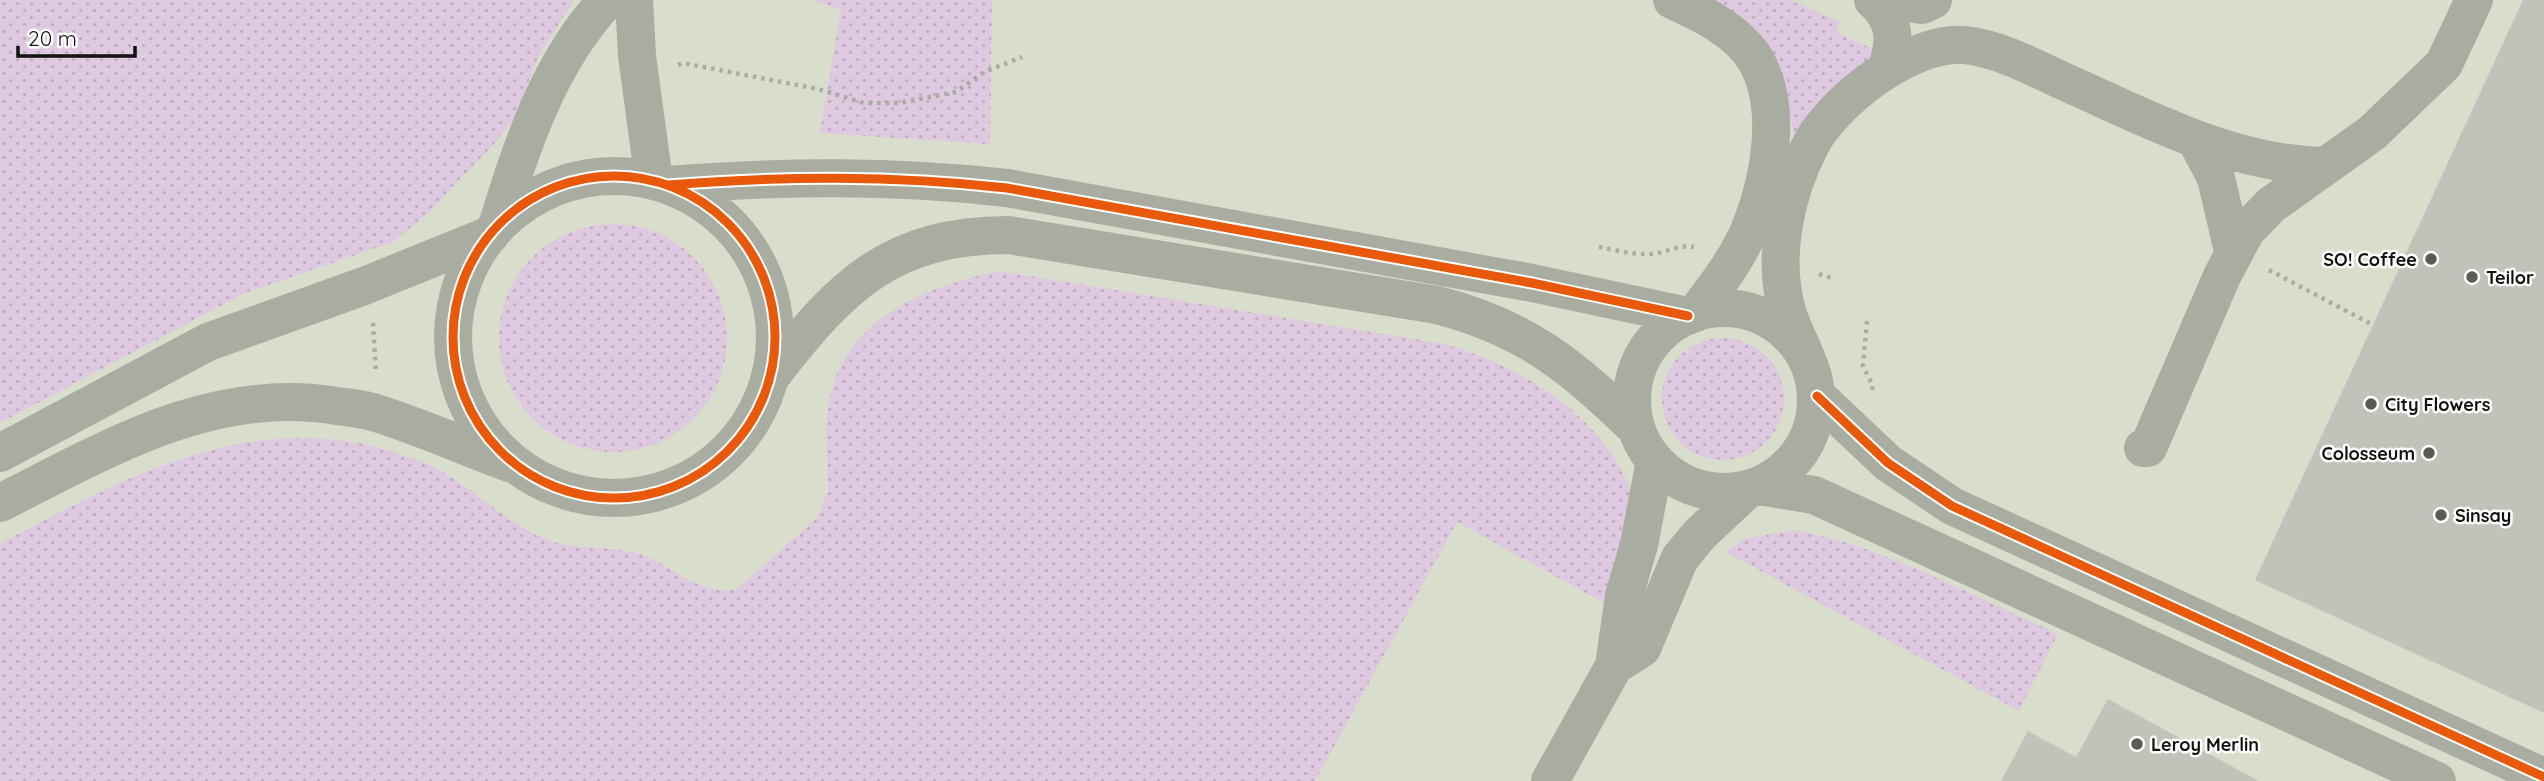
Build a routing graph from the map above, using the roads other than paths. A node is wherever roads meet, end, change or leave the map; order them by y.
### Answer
1 (607, 0) edge
2 (634, 0) edge
3 (1672, 0) edge
4 (1873, 0) edge
5 (1886, 0) edge
6 (1933, 0) edge
7 (2474, 0) edge
8 (1887, 71) junction
9 (2196, 140) junction
10 (2324, 166) junction
11 (661, 183) junction
12 (493, 231) junction
13 (2233, 251) junction
14 (1692, 314) junction
15 (772, 375) junction
16 (1812, 378) junction
17 (1636, 428) junction
18 (2143, 448) dead end
19 (0, 453) edge
20 (1655, 461) junction
21 (517, 467) junction
22 (1753, 488) junction
23 (0, 503) edge
24 (1614, 666) junction
25 (2544, 777) edge
26 (1550, 781) edge
27 (2437, 781) edge

1 - 12 street
2 - 11 street
3 - 14 street
4 - 8 street
5 - 6 street
7 - 10 street
8 - 9 street
8 - 16 street
9 - 10 street
9 - 13 street
10 - 13 street
11 - 12 street
11 - 14 street
11 - 15 street
12 - 19 street
12 - 21 street
13 - 18 street
14 - 16 street
14 - 17 street
15 - 17 street
15 - 21 street
16 - 22 street
16 - 25 street
17 - 20 street
20 - 22 street
20 - 24 street
21 - 23 street
22 - 24 street
22 - 27 street
24 - 26 street

